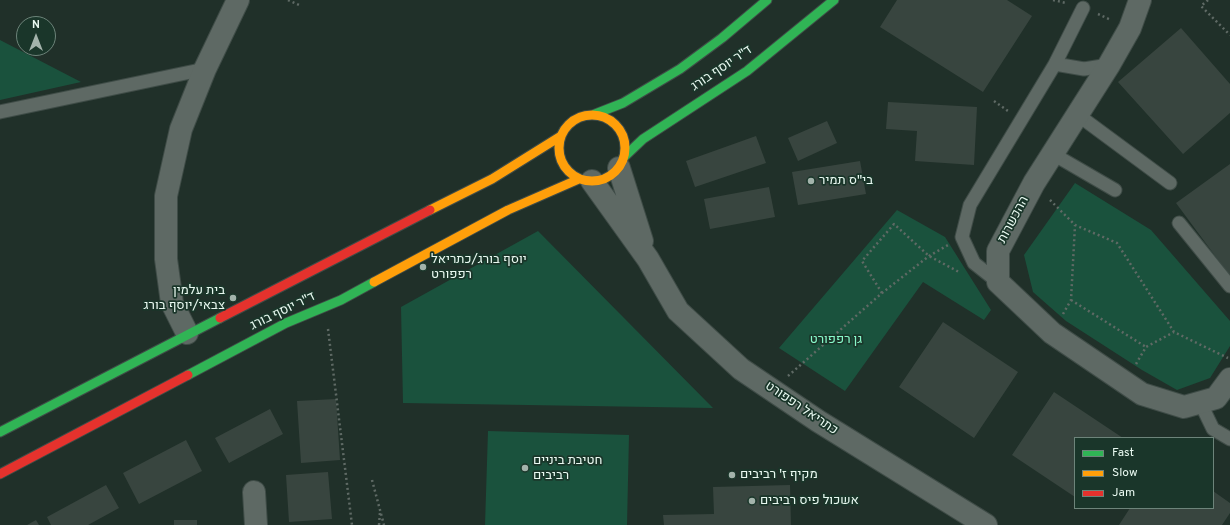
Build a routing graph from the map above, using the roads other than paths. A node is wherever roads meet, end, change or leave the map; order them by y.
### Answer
1 (238, 0) edge
2 (767, 0) edge
3 (834, 0) edge
4 (1140, 0) edge
5 (1083, 8) dead end
6 (1055, 64) junction
7 (1109, 65) junction
8 (205, 69) junction
9 (0, 112) edge
10 (595, 114) junction
11 (1078, 115) junction
12 (561, 136) junction
13 (1053, 154) junction
14 (622, 163) junction
15 (586, 180) junction
16 (1170, 183) dead end
17 (1115, 190) dead end
18 (1179, 223) dead end
19 (648, 259) junction
20 (998, 282) junction
21 (1230, 286) edge
22 (188, 333) junction
23 (1230, 379) edge
24 (1200, 402) junction
25 (0, 432) edge
26 (1230, 439) edge
27 (0, 474) edge
28 (254, 492) dead end
29 (256, 525) edge
30 (986, 525) edge

1 - 8 street
2 - 10 street, ד"ר יוסף בורג
3 - 14 street, ד"ר יוסף בורג
4 - 7 street, ההכשרות
5 - 6 lane
6 - 7 lane
6 - 20 lane
7 - 11 street, ההכשרות
8 - 9 lane
8 - 22 street
10 - 12 street
10 - 14 street
11 - 13 street, ההכשרות
11 - 16 lane
12 - 15 street
12 - 22 street, ד"ר יוסף בורג
13 - 17 lane
13 - 20 street, ההכשרות
14 - 15 street
14 - 19 street, כתריאל רפפורט
15 - 19 street, כתריאל רפפורט
15 - 27 street, ד"ר יוסף בורג
18 - 21 lane
19 - 30 street, כתריאל רפפורט
20 - 24 street
22 - 25 street, ד"ר יוסף בורג
23 - 24 street
24 - 26 lane
28 - 29 street

